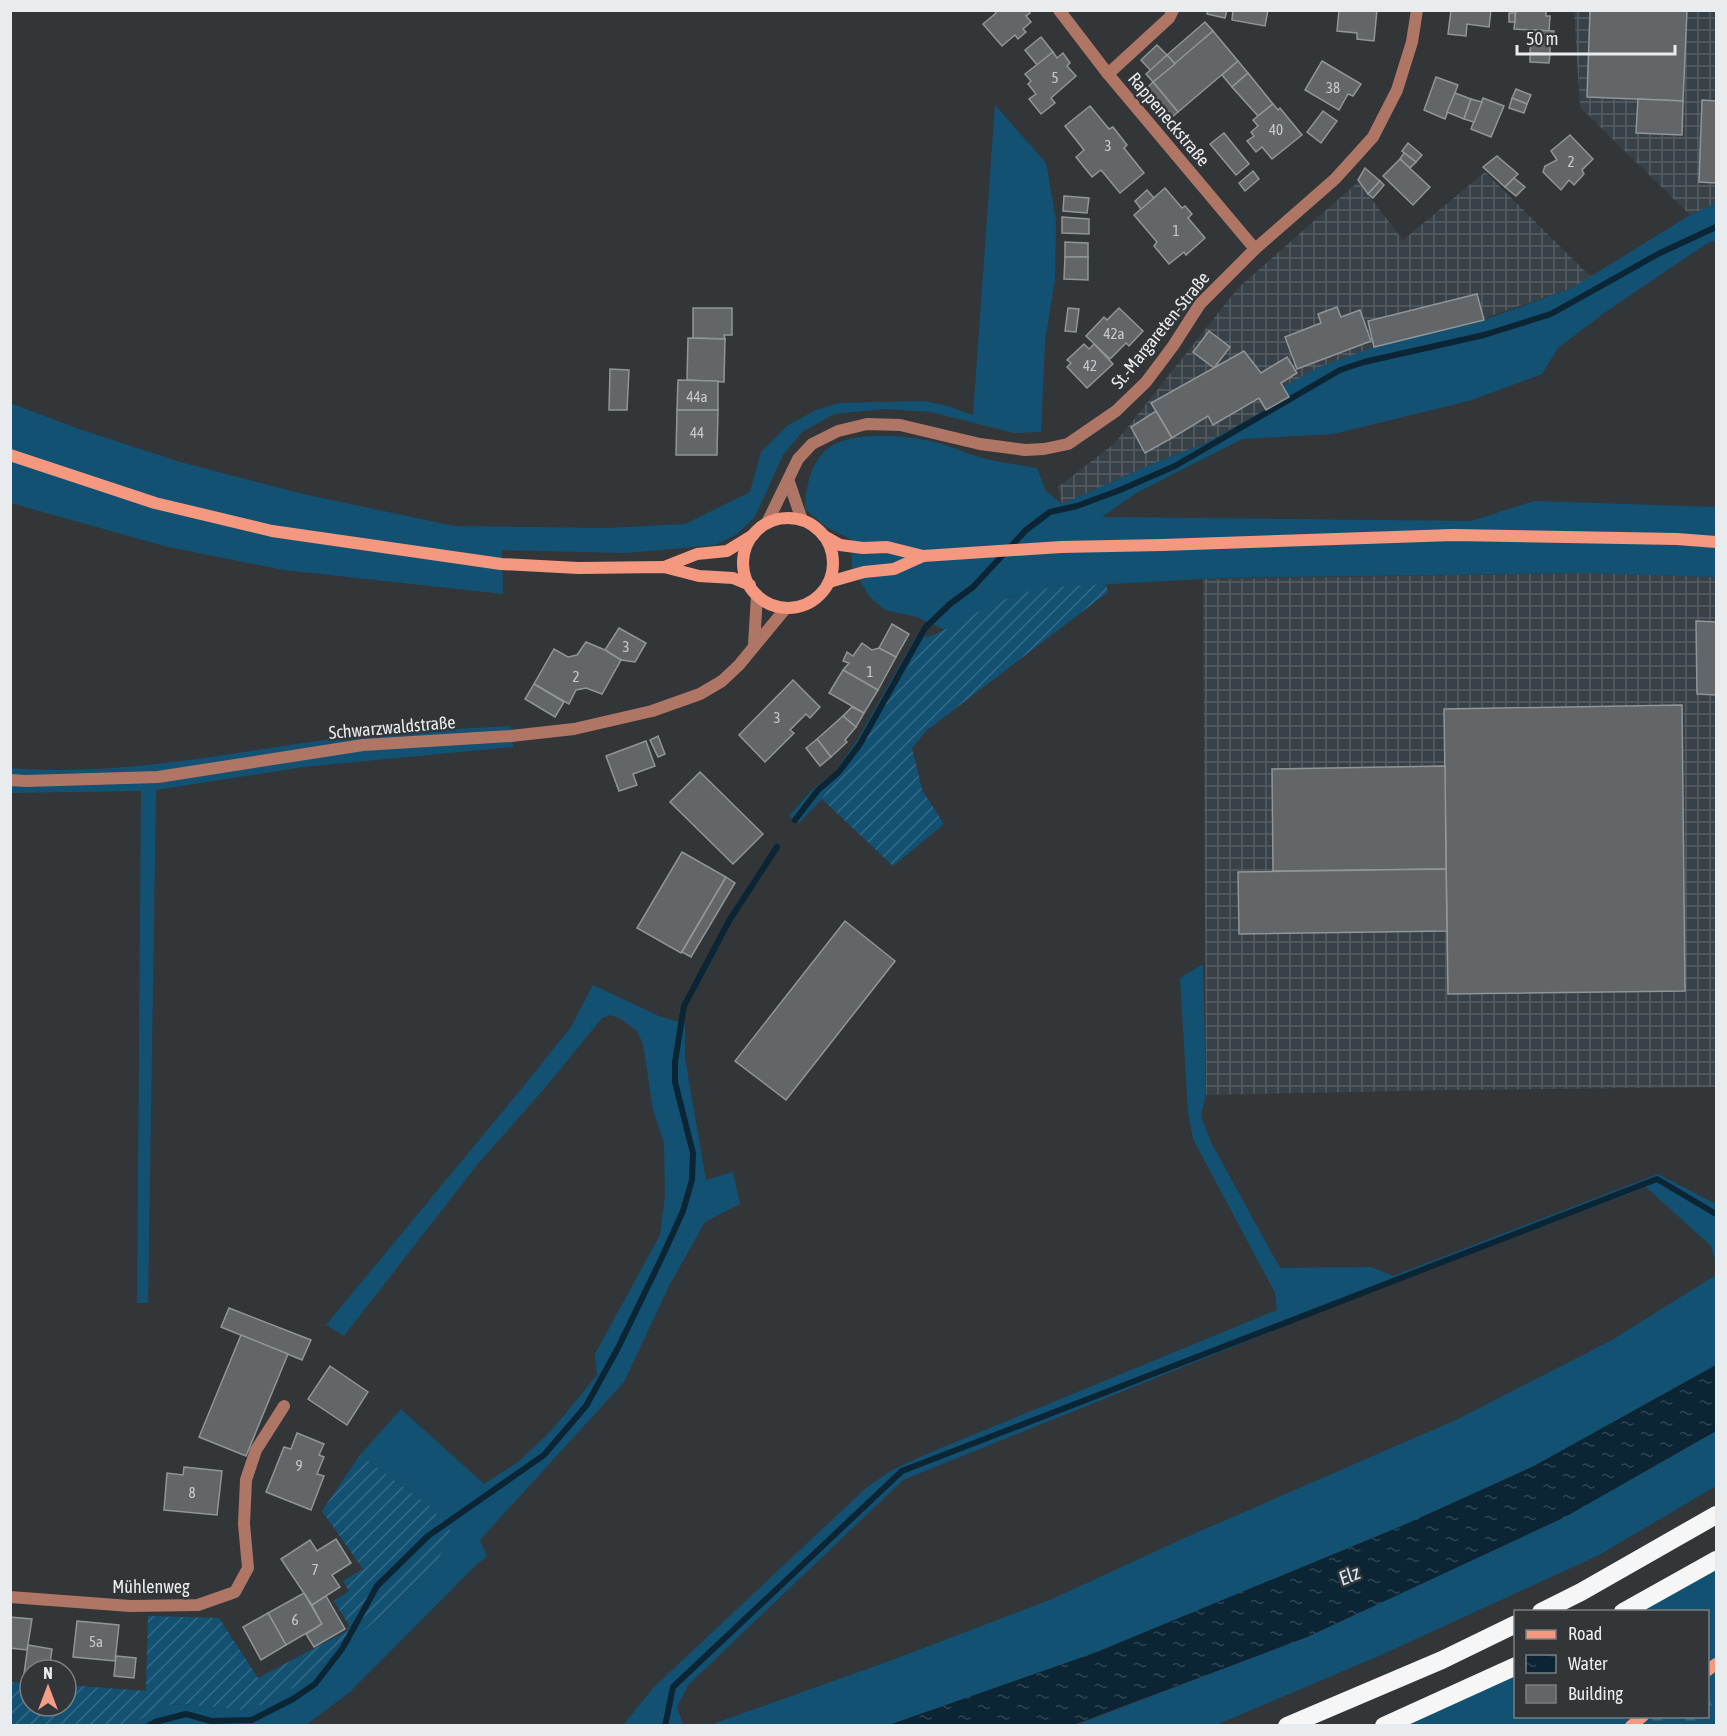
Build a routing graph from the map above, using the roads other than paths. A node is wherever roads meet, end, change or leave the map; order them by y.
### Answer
1 (1059, 10) edge
2 (1173, 10) edge
3 (1418, 10) edge
4 (1108, 74) junction
5 (1255, 249) junction
6 (10, 455) edge
7 (789, 482) junction
8 (802, 520) junction
9 (767, 523) junction
10 (753, 535) junction
11 (824, 536) junction
12 (1716, 542) edge
13 (923, 556) junction
14 (664, 567) junction
15 (829, 582) junction
16 (753, 590) junction
17 (786, 608) junction
18 (754, 645) junction
19 (10, 780) edge
20 (284, 1406) dead end
21 (1716, 1515) edge
22 (1716, 1560) edge
23 (10, 1598) edge
24 (1543, 1610) edge
25 (1625, 1610) edge
26 (1514, 1624) edge
27 (1514, 1666) edge
28 (1287, 1725) edge
29 (1384, 1725) edge

1 - 4 street, Rappeneckstraße
2 - 4 street
3 - 5 street, St.-Margareten-Straße
4 - 5 street, Rappeneckstraße
5 - 7 street, St.-Margareten-Straße
6 - 14 main road
7 - 8 street
7 - 9 street, St.-Margareten-Straße
8 - 9 main road
8 - 11 main road
9 - 10 main road
10 - 14 main road
10 - 16 main road
11 - 13 main road
11 - 15 main road
12 - 13 main road
13 - 15 main road
14 - 16 main road
15 - 17 main road
16 - 17 main road
16 - 18 street
17 - 18 street, Schwarzwaldstraße
18 - 19 street, Schwarzwaldstraße
20 - 23 street, Mühlenweg
21 - 24 highway
22 - 25 highway
26 - 28 highway
27 - 29 highway

